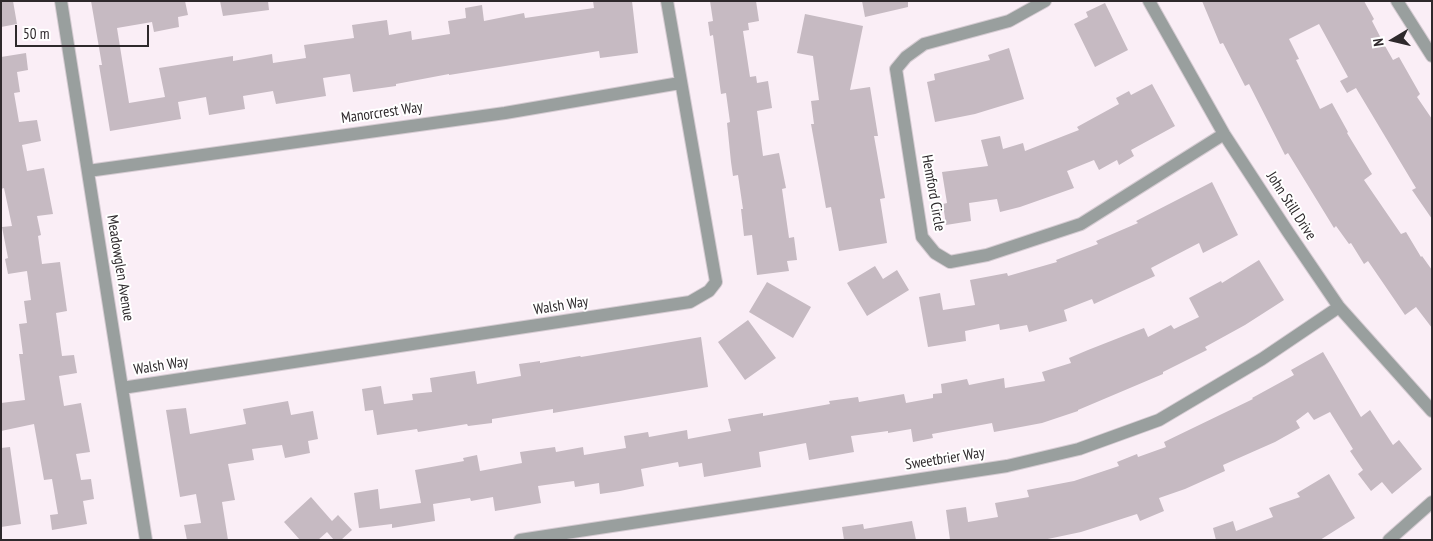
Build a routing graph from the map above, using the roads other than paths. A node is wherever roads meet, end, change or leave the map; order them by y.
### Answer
1 (61, 1) edge
2 (667, 1) edge
3 (1045, 1) edge
4 (1149, 1) edge
5 (1397, 1) edge
6 (1432, 56) edge
7 (680, 83) junction
8 (1224, 134) junction
9 (88, 171) junction
10 (1339, 307) junction
11 (122, 388) junction
12 (1432, 411) edge
13 (1432, 502) edge
14 (146, 540) edge
15 (520, 540) edge
16 (1389, 540) edge

1 - 9 street, Meadowglen Avenue
2 - 7 street, Walsh Way
3 - 8 street, Hemford Circle
4 - 8 street, John Still Drive
5 - 6 street
7 - 9 street, Manorcrest Way
7 - 11 street, Walsh Way
8 - 10 street, John Still Drive
9 - 11 street, Meadowglen Avenue
10 - 12 street, John Still Drive
10 - 15 street, Sweetbrier Way
11 - 14 street, Meadowglen Avenue
13 - 16 street

